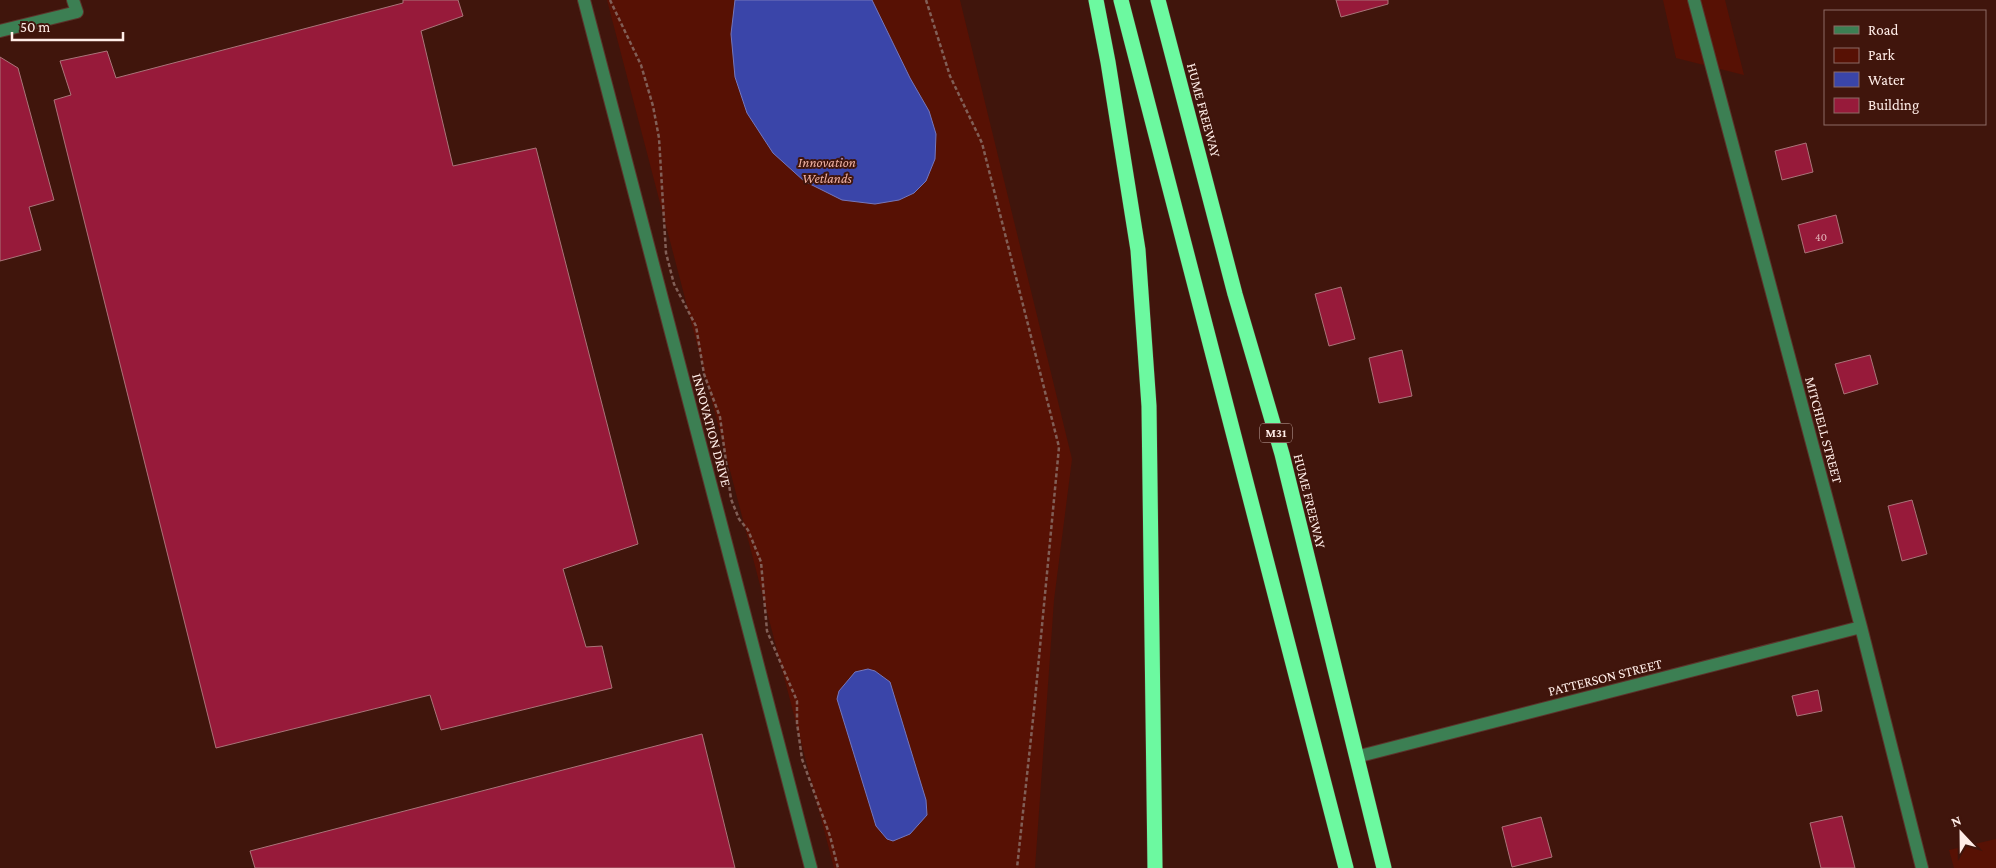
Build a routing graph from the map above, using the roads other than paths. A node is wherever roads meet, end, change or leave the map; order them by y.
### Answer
1 (73, 0) edge
2 (584, 0) edge
3 (1096, 0) edge
4 (1121, 0) edge
5 (1158, 0) edge
6 (1694, 0) edge
7 (0, 31) edge
8 (1861, 627) junction
9 (1356, 757) junction
10 (811, 868) edge
11 (1155, 868) edge
12 (1346, 868) edge
13 (1384, 868) edge
14 (1922, 868) edge

1 - 7 street
2 - 10 street, INNOVATION DRIVE
3 - 11 highway
4 - 12 highway
5 - 9 highway, HUME FREEWAY / M31
6 - 8 street, MITCHELL STREET
8 - 9 street, PATTERSON STREET
8 - 14 street, MITCHELL STREET
9 - 13 highway, HUME FREEWAY / M31

